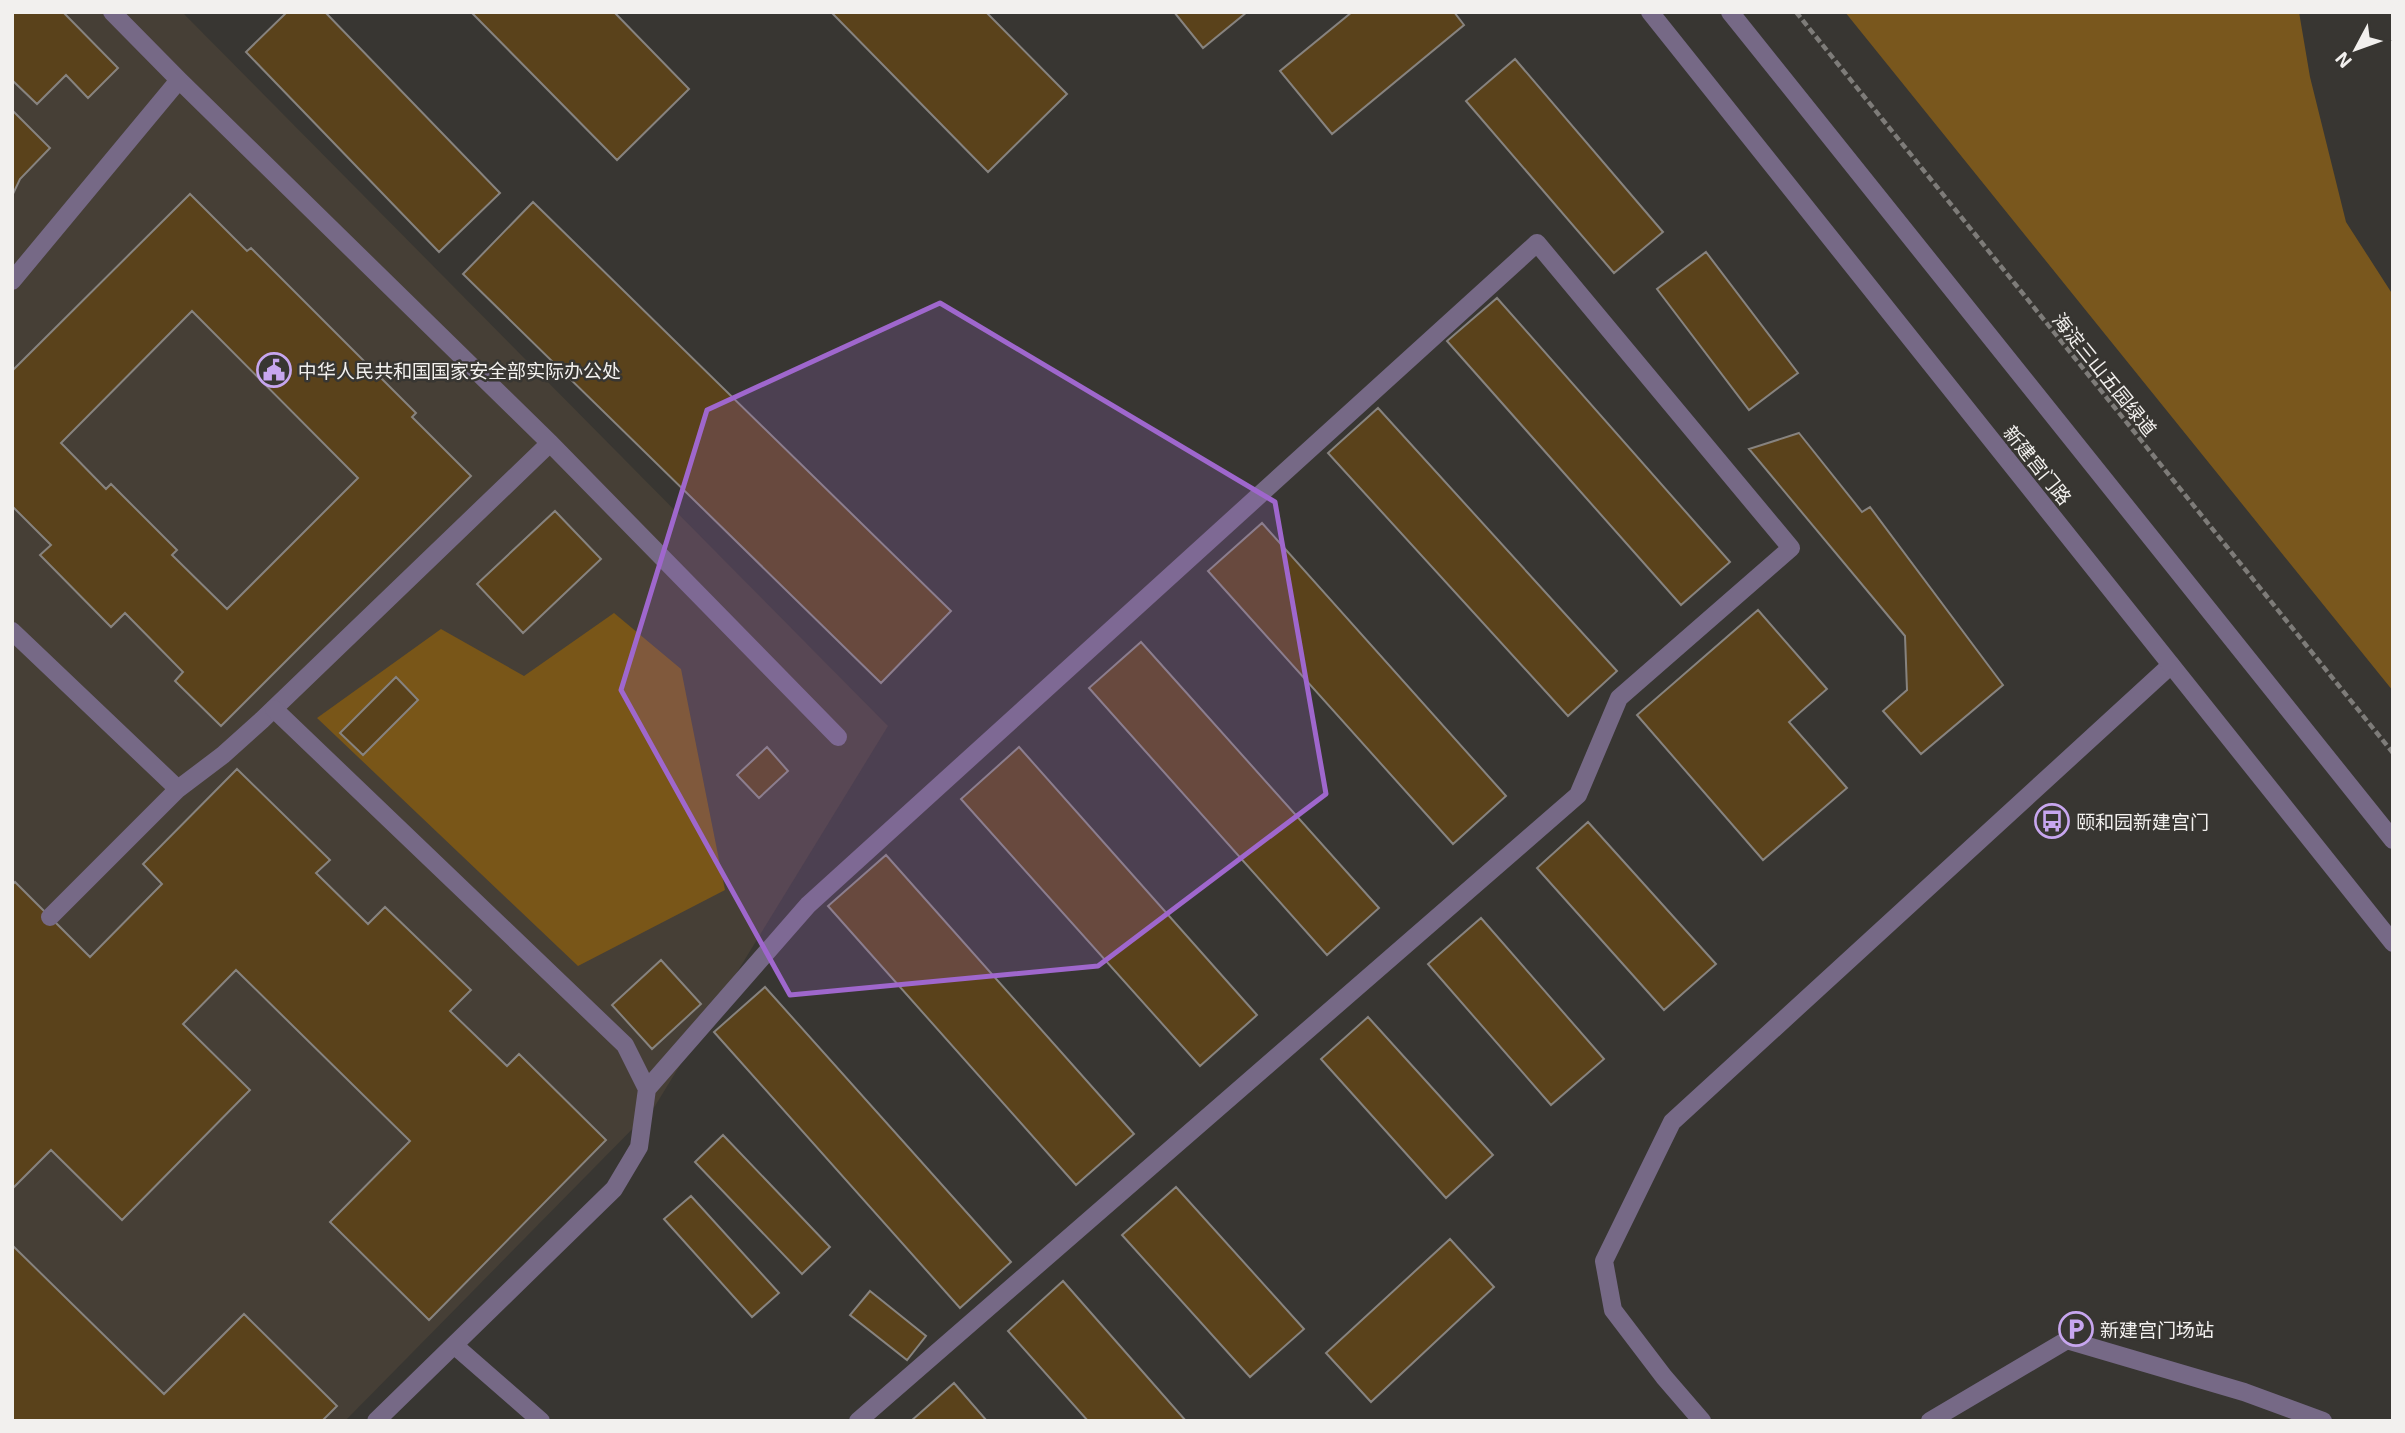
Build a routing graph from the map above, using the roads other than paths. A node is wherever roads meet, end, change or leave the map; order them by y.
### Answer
1 (112, 12) edge
2 (1650, 12) edge
3 (1730, 12) edge
4 (178, 80) junction
5 (12, 281) edge
6 (550, 443) junction
7 (12, 631) edge
8 (2171, 665) junction
9 (274, 709) junction
10 (838, 737) dead end
11 (178, 789) junction
12 (2393, 840) edge
13 (50, 917) dead end
14 (2393, 943) edge
15 (647, 1090) junction
16 (454, 1345) junction
17 (376, 1421) edge
18 (541, 1421) edge
19 (858, 1421) edge
20 (1702, 1421) edge
21 (1930, 1421) edge
22 (2323, 1421) edge

1 - 4 street
2 - 8 street, 新建宫门路
3 - 12 street
4 - 5 street
4 - 6 street
6 - 9 street
6 - 10 street
7 - 11 street
8 - 14 street, 新建宫门路
8 - 20 street
9 - 11 street
9 - 15 street
11 - 13 street
15 - 16 street
15 - 19 street
16 - 17 street
16 - 18 street
21 - 22 street

